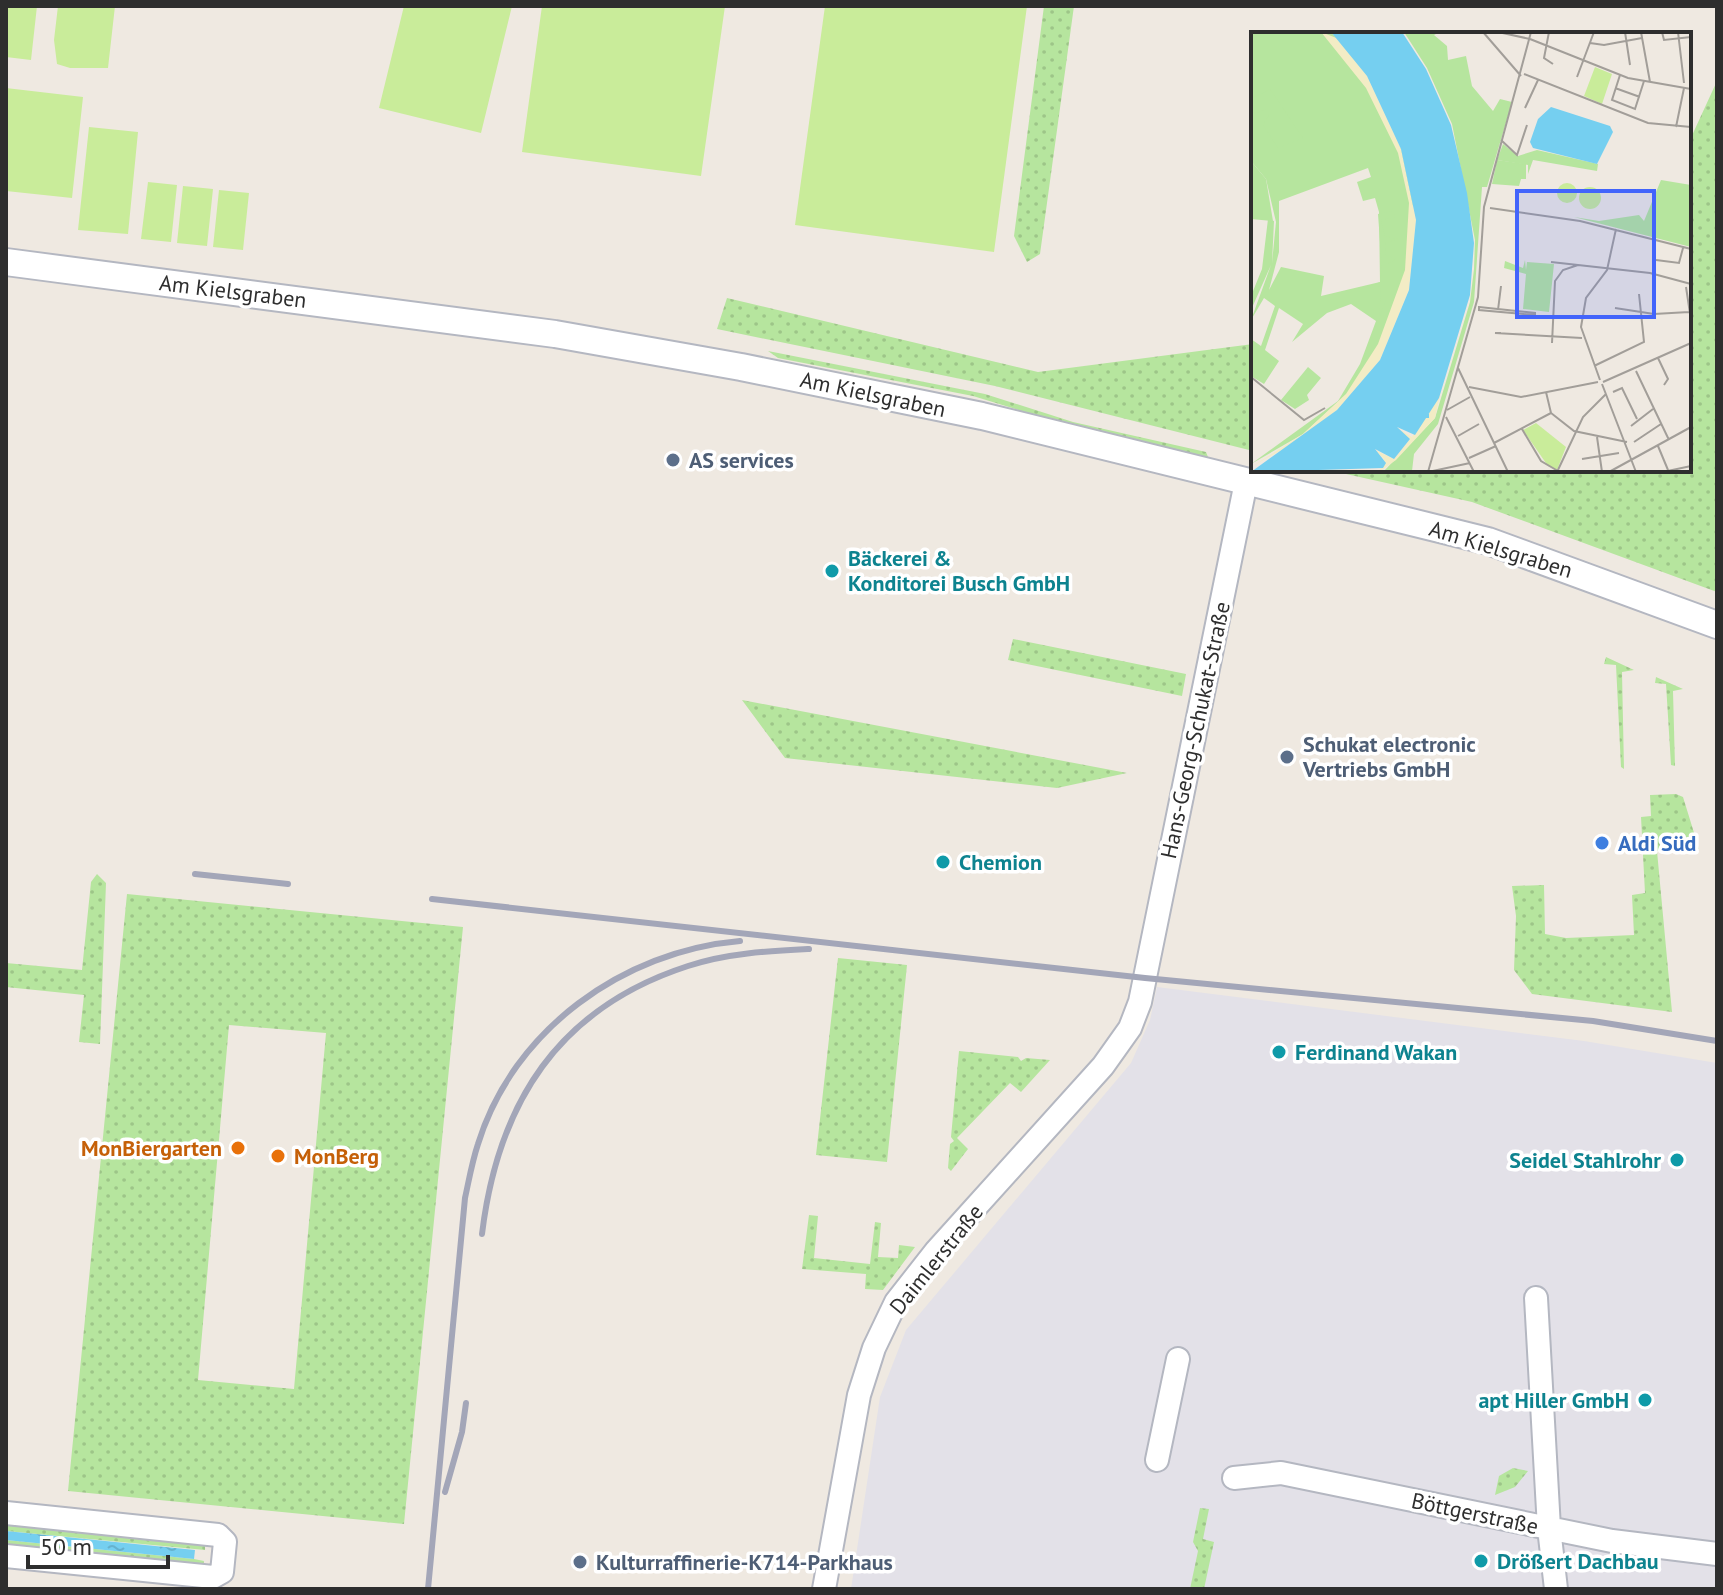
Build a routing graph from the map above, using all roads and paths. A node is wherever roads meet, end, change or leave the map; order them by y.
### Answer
1 (6, 262) edge
2 (1246, 482) junction
3 (1717, 625) edge
4 (1145, 978) joint
5 (1536, 1298) dead end
6 (1178, 1359) dead end
7 (1157, 1460) dead end
8 (1234, 1478) dead end
9 (6, 1513) edge
10 (1549, 1528) junction
11 (1717, 1554) edge
12 (6, 1556) edge
13 (824, 1589) edge
14 (1556, 1589) edge

1 - 2 street, Am Kielsgraben
2 - 3 street, Am Kielsgraben
2 - 4 street, Hans-Georg-Schukat-Straße
4 - 13 street, Daimlerstraße
5 - 10 street
6 - 7 street
8 - 10 street, Böttgerstraße
9 - 12 street
10 - 11 street, Böttgerstraße
10 - 14 street

